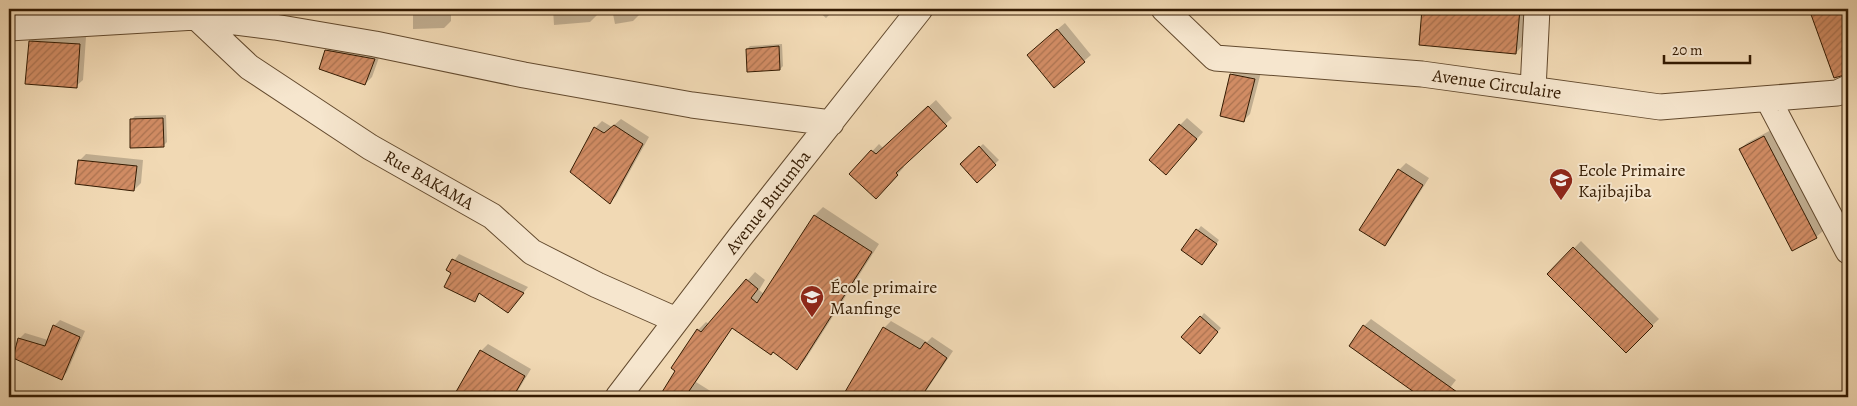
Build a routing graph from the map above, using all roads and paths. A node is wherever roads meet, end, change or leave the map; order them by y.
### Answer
1 (920, 9) edge
2 (1164, 9) edge
3 (1537, 9) edge
4 (196, 17) junction
5 (9, 28) edge
6 (1848, 88) edge
7 (1533, 89) junction
8 (1768, 99) junction
9 (831, 123) junction
10 (1848, 251) edge
11 (676, 320) junction
12 (618, 397) edge

1 - 9 street, Avenue Butumba
2 - 7 street, Avenue Circulaire
3 - 7 street
4 - 5 street
4 - 9 street
4 - 11 street, Rue BAKAMA
6 - 8 street, Avenue Circulaire
7 - 8 street, Avenue Circulaire
8 - 10 street
9 - 11 street, Avenue Butumba
11 - 12 street, Avenue Butumba

